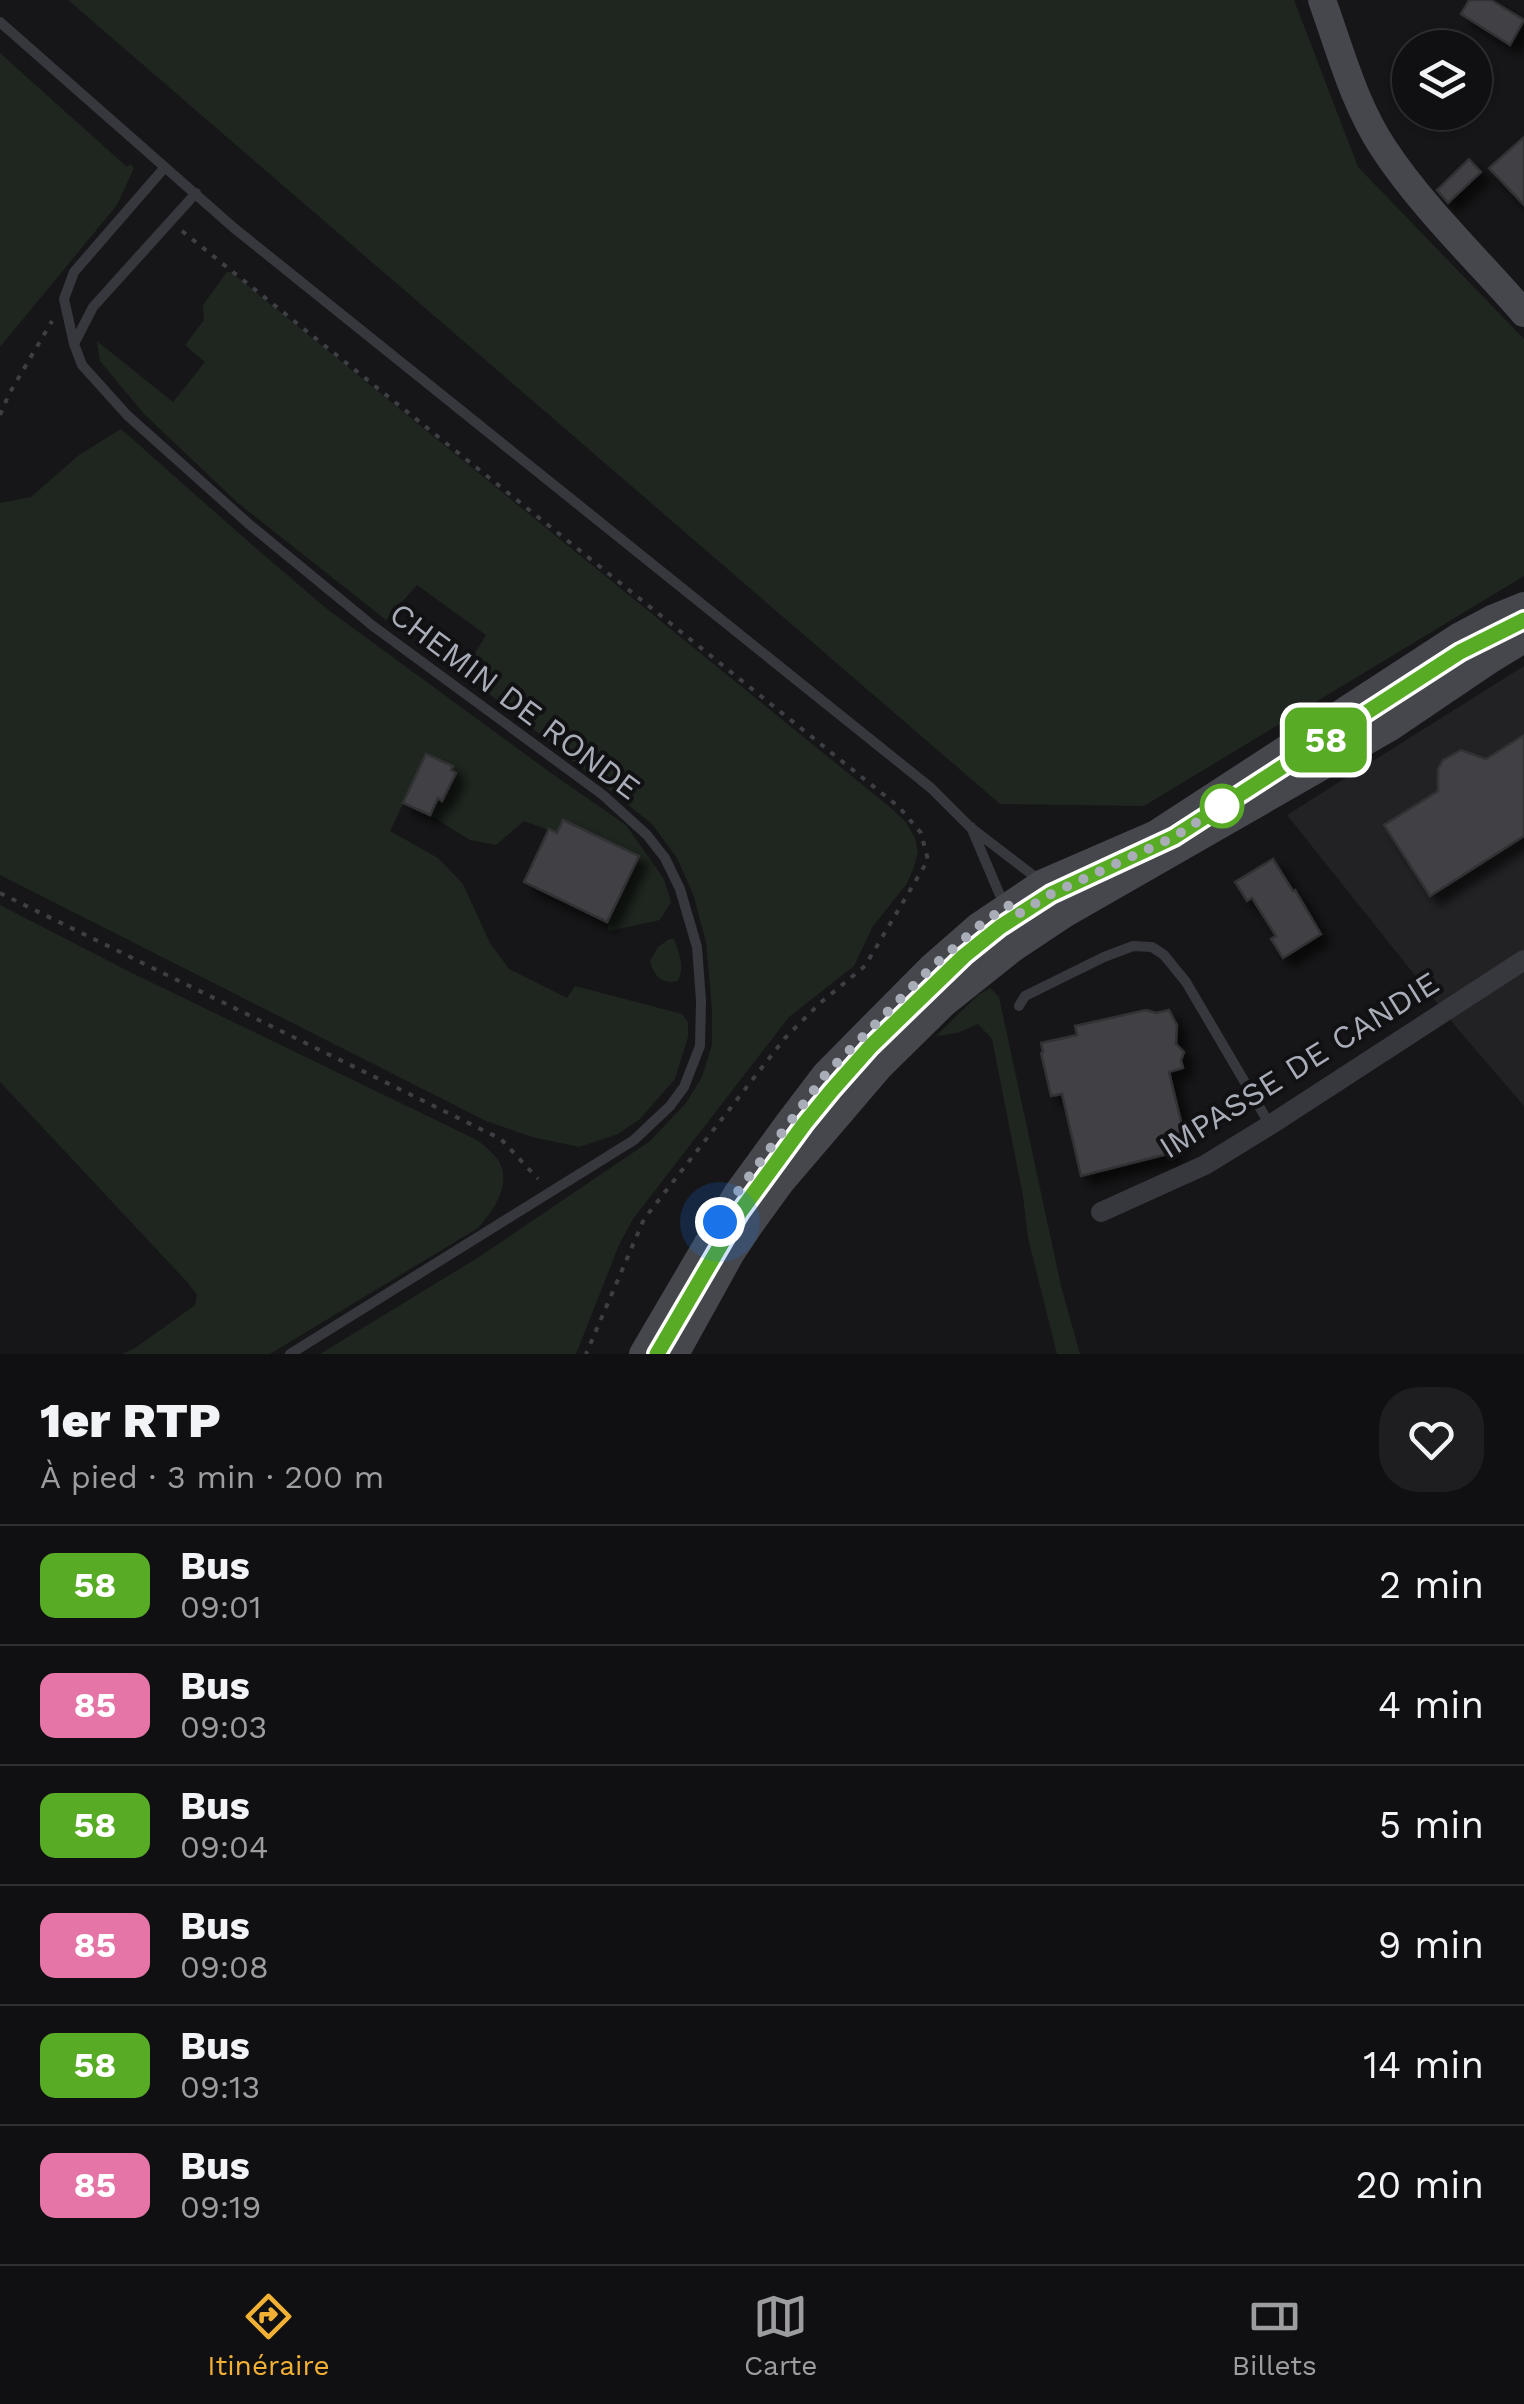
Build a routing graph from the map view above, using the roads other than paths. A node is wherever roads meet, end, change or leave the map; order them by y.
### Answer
1 (1322, 0) edge
2 (0, 22) edge
3 (165, 167) junction
4 (196, 193) junction
5 (1524, 312) edge
6 (74, 344) junction
7 (1524, 606) edge
8 (1524, 640) edge
9 (1410, 684) dead end
10 (1348, 726) dead end
11 (1200, 820) dead end
12 (970, 826) junction
13 (1086, 878) dead end
14 (1053, 896) junction
15 (1020, 917) junction
16 (1524, 960) edge
17 (924, 994) dead end
18 (1019, 1006) dead end
19 (900, 1016) dead end
20 (890, 1026) dead end
21 (871, 1046) dead end
22 (814, 1112) dead end
23 (1270, 1125) junction
24 (1101, 1212) dead end
25 (661, 1349) edge
26 (290, 1354) edge

1 - 5 main road
2 - 3 lane
3 - 4 lane
3 - 6 lane, CHEMIN DE RONDE
4 - 6 lane
4 - 12 lane
6 - 26 lane, CHEMIN DE RONDE
7 - 14 main road
8 - 14 main road
9 - 10 lane
11 - 13 lane
12 - 14 lane
12 - 15 lane
14 - 15 main road
14 - 15 main road
15 - 17 lane
15 - 25 main road
15 - 25 main road
16 - 23 street, IMPASSE DE CANDIE
18 - 23 lane
19 - 20 lane
21 - 22 lane
23 - 24 street, IMPASSE DE CANDIE

